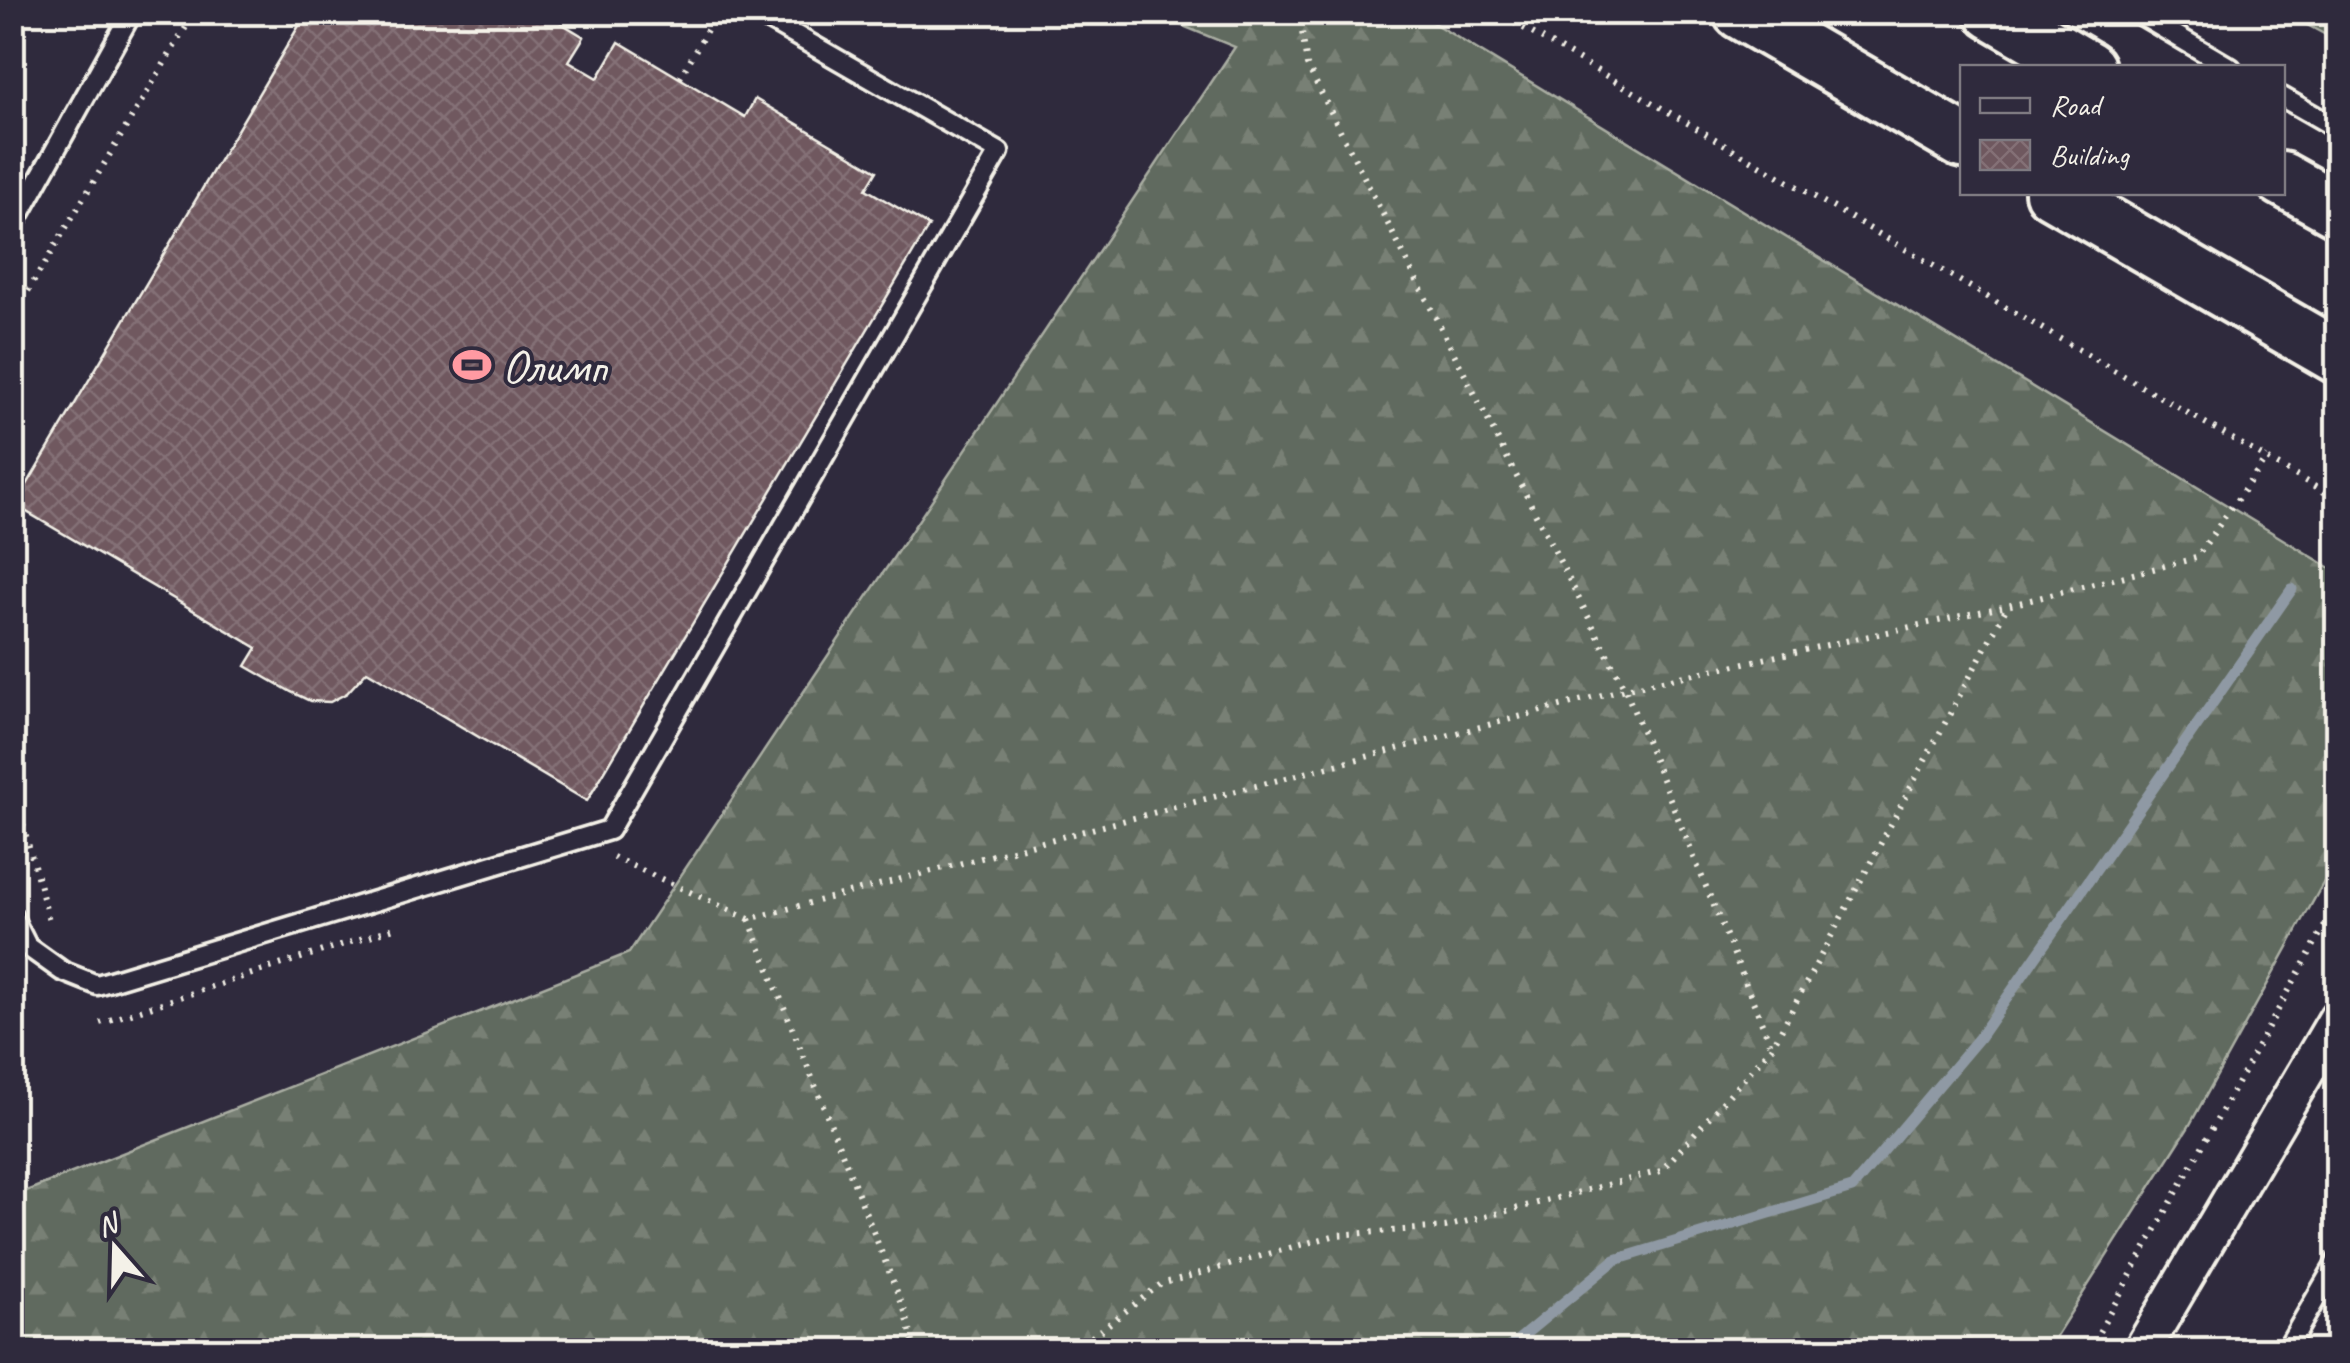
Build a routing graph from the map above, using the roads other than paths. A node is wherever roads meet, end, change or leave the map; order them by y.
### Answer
1 (132, 12) edge
2 (755, 12) edge
3 (1740, 12) edge
4 (1992, 12) edge
5 (2136, 12) edge
6 (2083, 65) edge
7 (2226, 65) edge
8 (2285, 99) edge
9 (2338, 129) edge
10 (1960, 140) edge
11 (2285, 181) edge
12 (2057, 195) edge
13 (2338, 210) edge
14 (12, 228) edge
15 (2338, 357) edge
16 (12, 916) edge
17 (2336, 1022) edge
18 (2338, 1260) edge
19 (2142, 1350) edge
20 (2286, 1350) edge

1 - 14 lane
2 - 16 lane
3 - 10 main road
4 - 6 main road
5 - 7 lane
8 - 9 lane
11 - 13 main road
12 - 15 main road
17 - 19 street
18 - 20 lane

